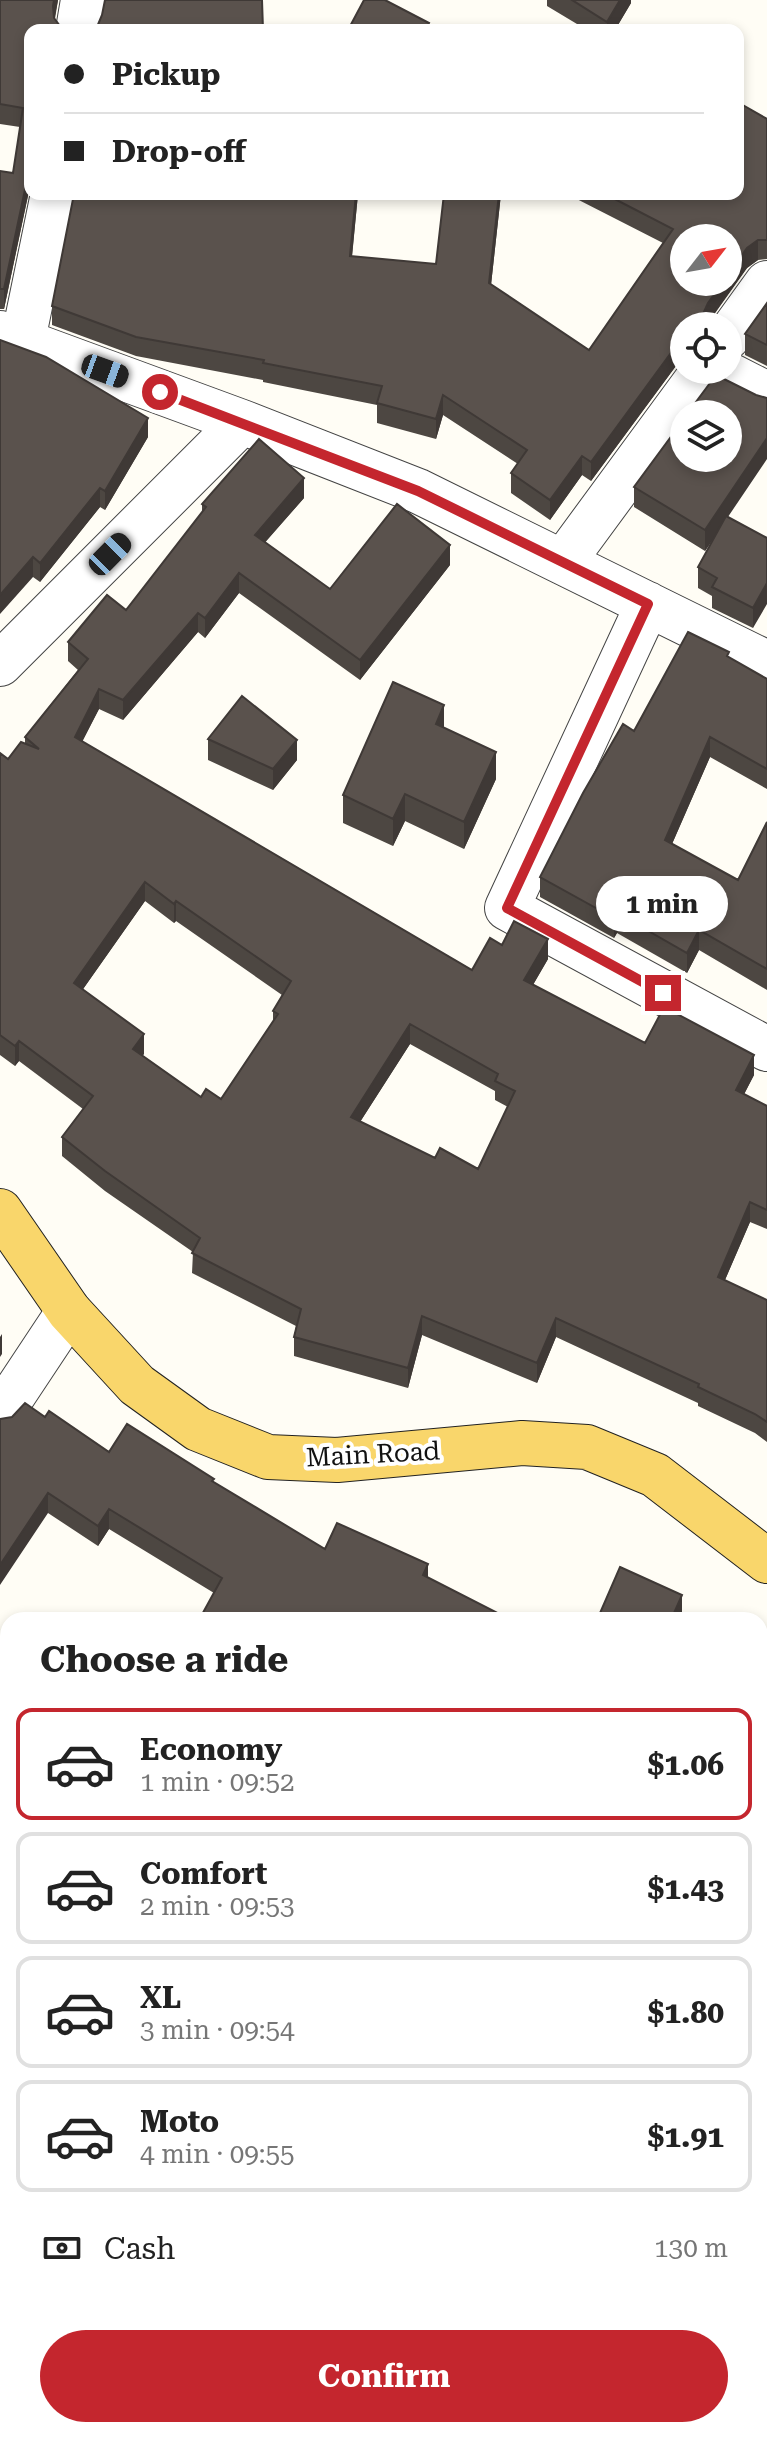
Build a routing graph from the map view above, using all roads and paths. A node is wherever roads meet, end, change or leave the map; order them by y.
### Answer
1 (83, 0) edge
2 (79, 24) edge
3 (51, 200) edge
4 (767, 283) edge
5 (742, 318) edge
6 (11, 337) edge
7 (742, 381) edge
8 (694, 384) edge
9 (767, 394) edge
10 (242, 422) junction
11 (563, 562) junction
12 (648, 604) junction
13 (767, 663) edge
14 (0, 664) edge
15 (767, 1049) edge
16 (0, 1211) edge
17 (69, 1311) junction
18 (0, 1415) edge
19 (767, 1561) edge

1 - 2 street
3 - 6 street
4 - 5 street
6 - 10 street
7 - 9 street
8 - 11 street
10 - 11 street
10 - 14 street
11 - 12 street
12 - 13 street
12 - 15 street
16 - 17 main road, Main Road
17 - 18 street
17 - 19 main road, Main Road

